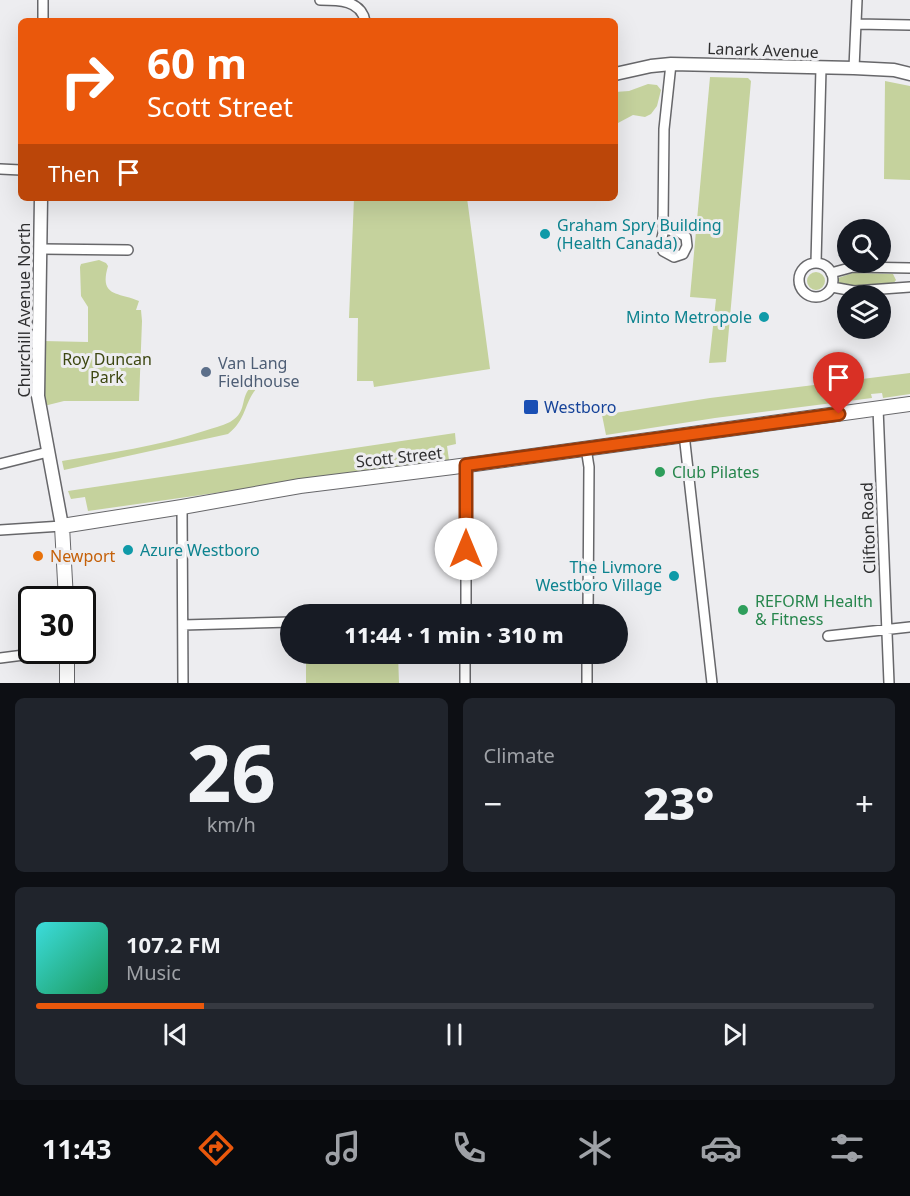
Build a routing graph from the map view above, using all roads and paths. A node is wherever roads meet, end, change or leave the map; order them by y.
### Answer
1 (43, 0) edge
2 (320, 0) edge
3 (857, 0) edge
4 (43, 18) edge
5 (364, 18) edge
6 (856, 24) junction
7 (910, 25) edge
8 (671, 64) junction
9 (821, 68) junction
10 (854, 68) junction
11 (618, 73) edge
12 (910, 74) edge
13 (0, 169) edge
14 (18, 170) edge
15 (41, 201) edge
16 (664, 229) dead end
17 (42, 249) junction
18 (128, 250) dead end
19 (816, 263) junction
20 (910, 268) edge
21 (831, 273) junction
22 (910, 286) edge
23 (832, 287) junction
24 (910, 404) edge
25 (878, 408) junction
26 (684, 435) junction
27 (586, 448) junction
28 (48, 452) junction
29 (0, 464) edge
30 (466, 465) junction
31 (182, 507) junction
32 (62, 526) junction
33 (0, 530) edge
34 (65, 586) edge
35 (466, 604) edge
36 (588, 604) edge
37 (280, 622) edge
38 (183, 625) junction
39 (910, 627) edge
40 (886, 630) junction
41 (828, 636) dead end
42 (18, 656) edge
43 (0, 658) edge
44 (67, 664) edge
45 (465, 664) edge
46 (587, 664) edge
47 (67, 683) edge
48 (183, 683) edge
49 (465, 683) edge
50 (587, 683) edge
51 (712, 683) edge
52 (889, 683) edge

1 - 4 street
2 - 5 street
3 - 6 street
6 - 7 street
6 - 10 street
8 - 9 street, Lanark Avenue
8 - 11 street, Lanark Avenue
8 - 16 street
9 - 10 street, Lanark Avenue
9 - 19 street
10 - 12 street, Lanark Avenue
13 - 14 street
15 - 17 street, Churchill Avenue North
17 - 18 street
17 - 28 street, Churchill Avenue North
19 - 21 street
19 - 23 street
20 - 21 street
21 - 23 street
22 - 23 street
24 - 25 main road, Scott Street
25 - 26 main road, Scott Street
25 - 40 street, Clifton Road
26 - 27 main road, Scott Street
26 - 51 street
27 - 30 main road, Scott Street
27 - 36 street
28 - 29 street
28 - 32 street, Churchill Avenue North
30 - 31 main road, Scott Street
30 - 35 street
31 - 32 main road, Scott Street
31 - 38 street
32 - 33 street, Scott Street
32 - 34 main road, Churchill Avenue North
37 - 38 street
38 - 48 street
39 - 40 street
40 - 41 street
40 - 52 street, Clifton Road
42 - 43 street
44 - 47 main road
45 - 49 street
46 - 50 street

